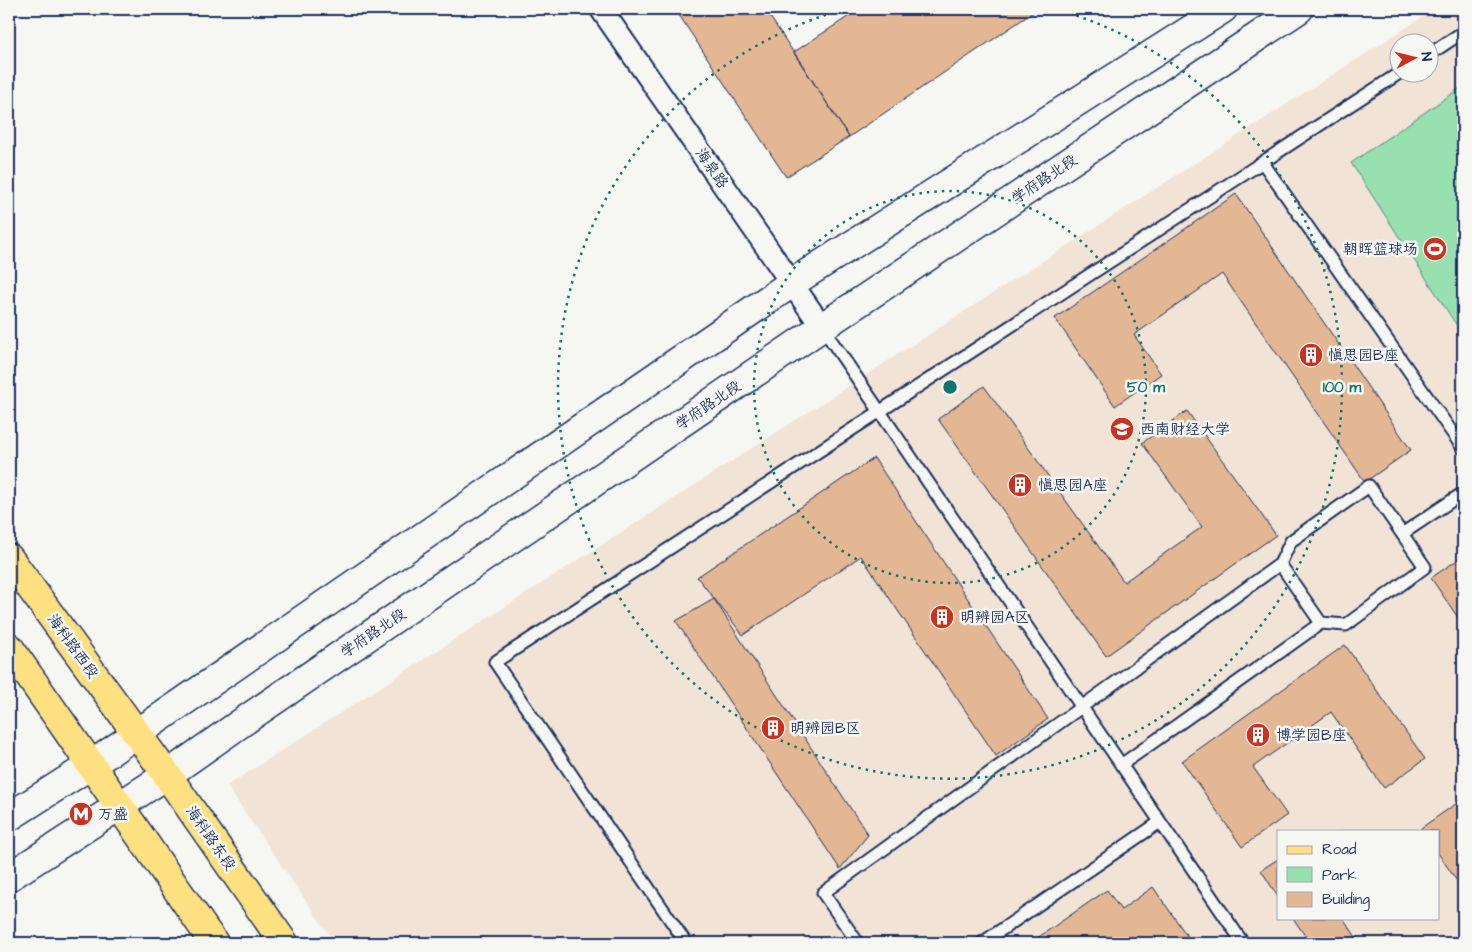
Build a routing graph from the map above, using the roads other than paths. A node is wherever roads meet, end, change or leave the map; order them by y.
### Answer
1 (601, 9) edge
2 (1223, 9) edge
3 (1299, 9) edge
4 (1463, 32) edge
5 (1440, 47) edge
6 (1390, 79) edge
7 (1263, 163) junction
8 (792, 283) junction
9 (822, 327) junction
10 (880, 412) junction
11 (1463, 448) edge
12 (1463, 493) edge
13 (1402, 534) junction
14 (9, 558) edge
15 (1280, 564) junction
16 (1321, 623) junction
17 (9, 647) edge
18 (1082, 707) junction
19 (137, 734) junction
20 (92, 765) junction
21 (1121, 765) junction
22 (167, 775) junction
23 (119, 806) junction
24 (9, 817) edge
25 (1160, 822) junction
26 (9, 877) edge
27 (214, 943) edge
28 (284, 943) edge
29 (686, 943) edge
30 (858, 943) edge
31 (982, 943) edge
32 (1243, 943) edge

1 - 8 street, 海泉路
2 - 8 main road
3 - 9 main road, 学府路北段
4 - 5 lane
6 - 7 lane
7 - 10 lane
7 - 11 lane
8 - 9 street, 海泉路
8 - 19 main road
9 - 10 lane
9 - 22 main road, 学府路北段
10 - 18 lane
10 - 29 lane
12 - 13 lane
13 - 15 lane
13 - 16 lane
14 - 19 main road, 海科路西段
15 - 16 lane
15 - 18 lane
16 - 21 lane
17 - 20 main road
18 - 21 lane
18 - 30 lane
19 - 20 main road
19 - 22 main road, 海科路东段
20 - 23 main road
20 - 24 main road
21 - 25 lane
22 - 23 main road, 学府路北段
22 - 28 main road, 海科路东段
23 - 26 main road, 学府路北段
23 - 27 main road
25 - 31 lane
25 - 32 lane

